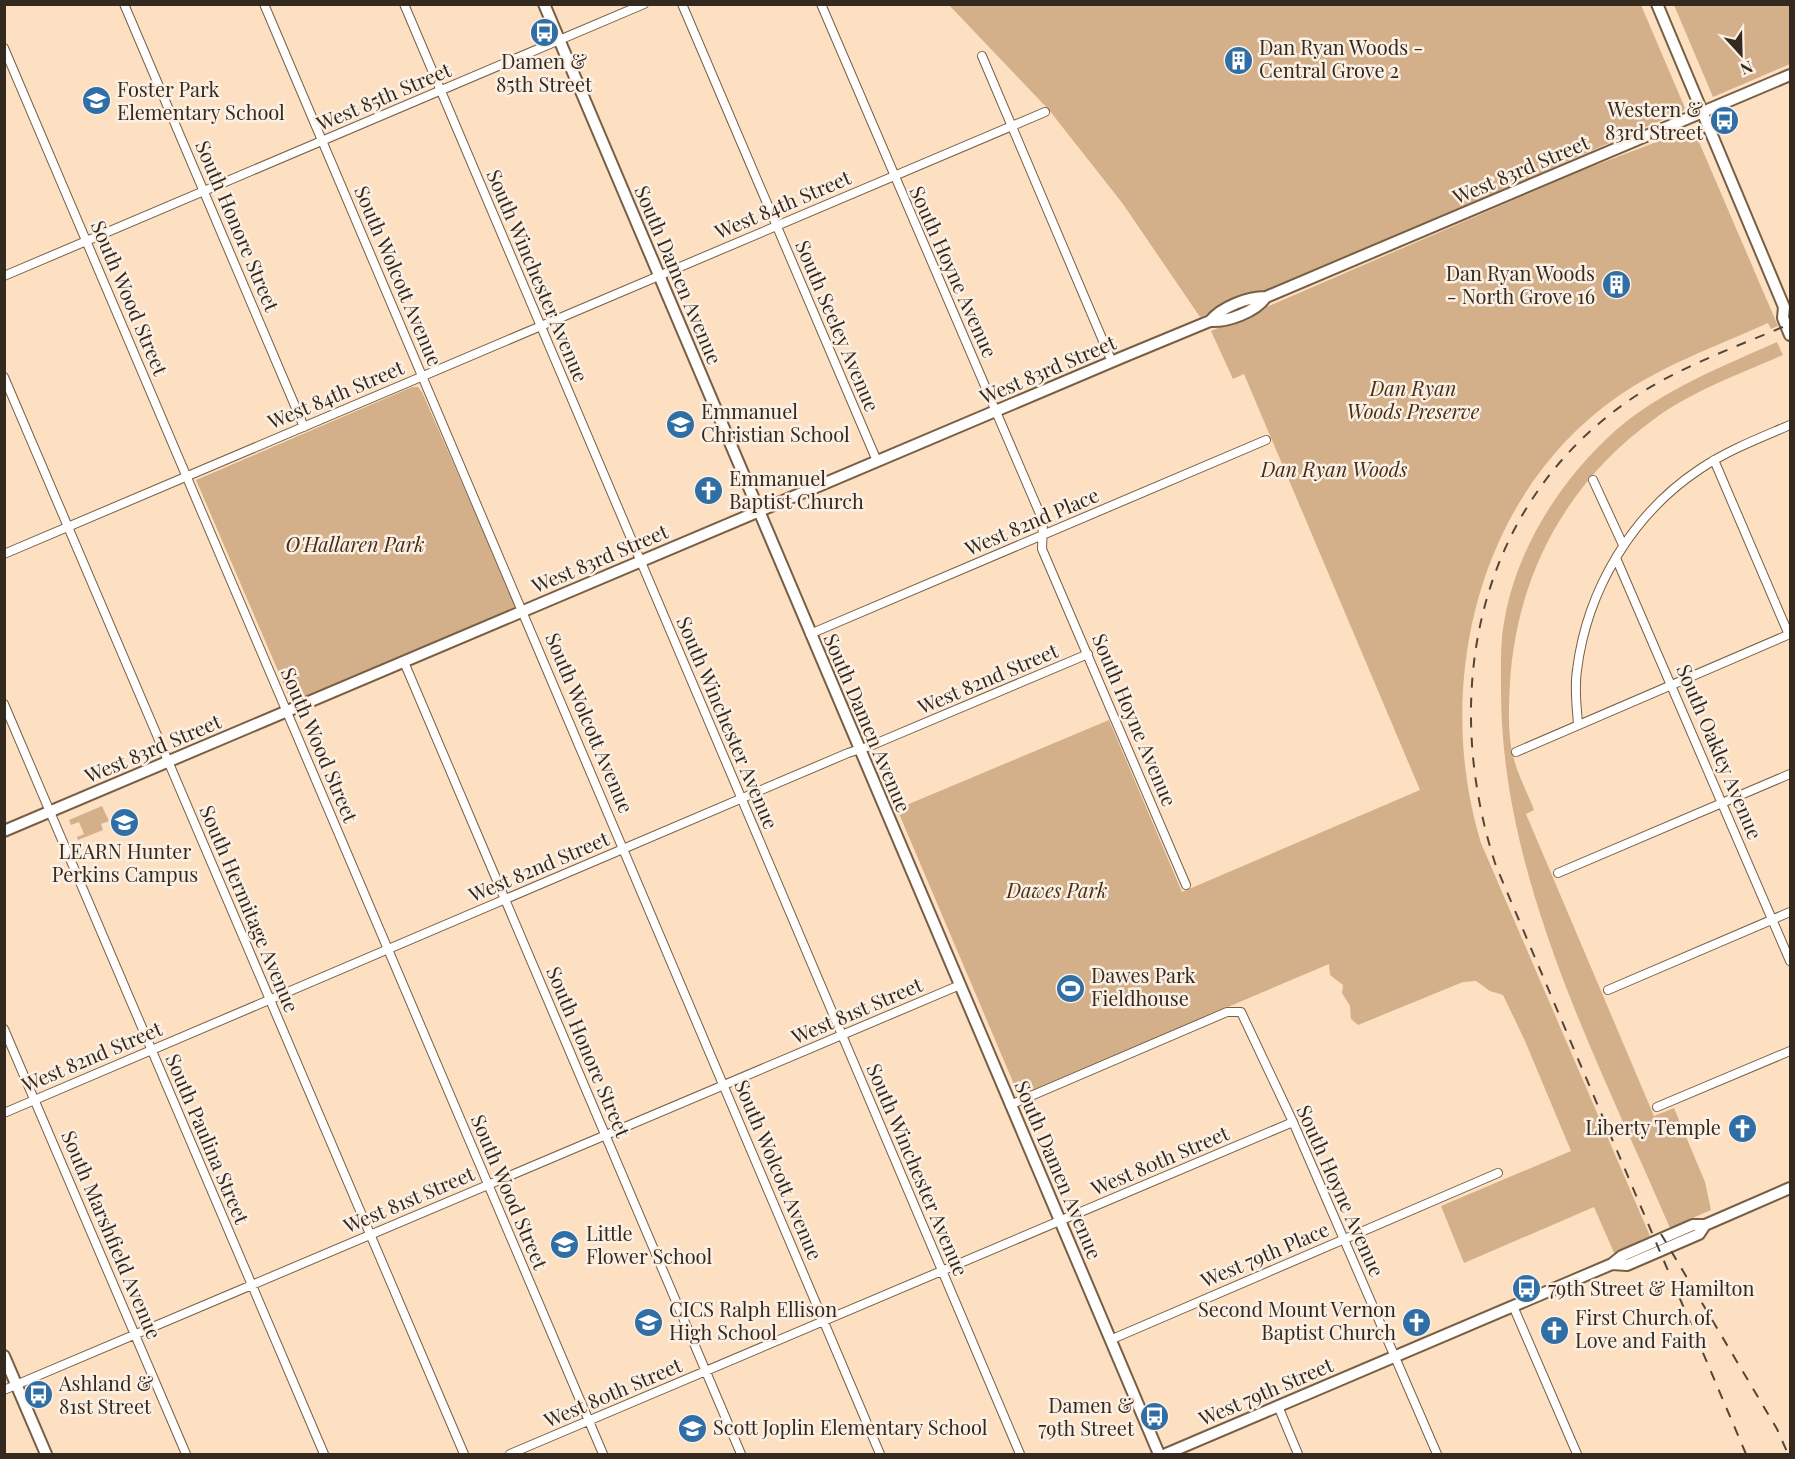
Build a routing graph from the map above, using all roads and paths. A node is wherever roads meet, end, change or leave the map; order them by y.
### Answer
1 (124, 4) edge
2 (264, 4) edge
3 (404, 4) edge
4 (544, 4) edge
5 (644, 4) edge
6 (682, 4) edge
7 (821, 4) edge
8 (1658, 4) edge
9 (559, 41) junction
10 (4, 48) edge
11 (982, 56) dead end
12 (1791, 75) edge
13 (441, 91) junction
14 (1045, 112) dead end
15 (1702, 112) junction
16 (1012, 126) junction
17 (322, 141) junction
18 (894, 176) junction
19 (204, 191) junction
20 (777, 226) junction
21 (87, 241) junction
22 (4, 276) edge
23 (658, 276) junction
24 (1787, 309) edge
25 (541, 326) junction
26 (1791, 335) edge
27 (1112, 362) junction
28 (423, 376) junction
29 (4, 377) edge
30 (996, 411) junction
31 (1791, 425) edge
32 (304, 427) junction
33 (1266, 440) dead end
34 (1714, 460) junction
35 (877, 461) junction
36 (187, 476) junction
37 (1593, 480) dead end
38 (758, 512) junction
39 (68, 527) junction
40 (1044, 535) junction
41 (1623, 545) junction
42 (4, 554) edge
43 (1616, 558) junction
44 (641, 562) junction
45 (524, 611) junction
46 (810, 634) junction
47 (1790, 634) edge
48 (1088, 654) junction
49 (404, 662) junction
50 (1673, 685) junction
51 (4, 704) edge
52 (287, 712) junction
53 (1578, 725) junction
54 (860, 751) junction
55 (1516, 752) dead end
56 (168, 762) junction
57 (1791, 774) edge
58 (742, 799) junction
59 (1723, 803) junction
60 (51, 812) junction
61 (4, 831) edge
62 (624, 849) junction
63 (1558, 873) dead end
64 (1186, 885) dead end
65 (505, 899) junction
66 (1791, 912) edge
67 (1773, 920) junction
68 (388, 949) junction
69 (1791, 961) edge
70 (960, 986) junction
71 (1608, 990) dead end
72 (270, 999) junction
73 (4, 1029) edge
74 (842, 1035) junction
75 (152, 1050) junction
76 (1791, 1051) edge
77 (724, 1085) junction
78 (34, 1100) junction
79 (1010, 1104) junction
80 (1658, 1107) dead end
81 (4, 1113) edge
82 (1293, 1122) junction
83 (606, 1135) junction
84 (1498, 1173) dead end
85 (488, 1185) junction
86 (1791, 1188) edge
87 (1060, 1221) junction
88 (370, 1235) junction
89 (1344, 1239) junction
90 (942, 1271) junction
91 (252, 1285) junction
92 (1513, 1306) junction
93 (824, 1321) junction
94 (135, 1334) junction
95 (1110, 1340) junction
96 (4, 1356) edge
97 (1394, 1356) junction
98 (705, 1371) junction
99 (16, 1385) junction
100 (4, 1390) edge
101 (1278, 1406) junction
102 (588, 1421) junction
103 (46, 1455) edge
104 (186, 1455) edge
105 (324, 1455) edge
106 (464, 1455) edge
107 (510, 1455) edge
108 (603, 1455) edge
109 (741, 1455) edge
110 (880, 1455) edge
111 (1020, 1455) edge
112 (1159, 1455) edge
113 (1166, 1455) edge
114 (1298, 1455) edge
115 (1437, 1455) edge
116 (1577, 1455) edge

1 - 19 street, South Honore Street
2 - 17 street, South Wolcott Avenue
3 - 13 street, South Winchester Avenue
4 - 9 street, South Damen Avenue
5 - 9 street, West 85th Street
6 - 20 street, South Seeley Avenue
7 - 18 street, South Hoyne Avenue
8 - 15 street
9 - 13 street, West 85th Street
9 - 23 street, South Damen Avenue
10 - 21 street, South Wood Street
11 - 16 street
12 - 15 street, West 83rd Street
13 - 17 street, West 85th Street
13 - 25 street, South Winchester Avenue
14 - 16 street, West 84th Street
15 - 24 street
15 - 27 street, West 83rd Street
16 - 18 street, West 84th Street
16 - 27 street
17 - 19 street, West 85th Street
17 - 28 street, South Wolcott Avenue
18 - 20 street, West 84th Street
18 - 30 street, South Hoyne Avenue
19 - 21 street, West 85th Street
19 - 32 street, South Honore Street
20 - 23 street, West 84th Street
20 - 35 street, South Seeley Avenue
21 - 22 street, West 85th Street
21 - 36 street, South Wood Street
23 - 25 street, West 84th Street
23 - 38 street, South Damen Avenue
24 - 26 street
25 - 28 street, West 84th Street
25 - 44 street, South Winchester Avenue
27 - 30 street, West 83rd Street
28 - 32 street, West 84th Street
28 - 45 street, South Wolcott Avenue
29 - 39 street, South Hermitage Avenue
30 - 35 street, West 83rd Street
30 - 40 street, South Hoyne Avenue
31 - 34 street
32 - 36 street, West 84th Street
33 - 40 street, West 82nd Place
34 - 41 street
34 - 47 street
35 - 38 street, West 83rd Street
36 - 39 street, West 84th Street
36 - 52 street, South Wood Street
37 - 41 street
38 - 44 street, West 83rd Street
38 - 46 street, South Damen Avenue
39 - 42 street, West 84th Street
39 - 56 street, South Hermitage Avenue
40 - 46 street, West 82nd Place
40 - 48 street, South Hoyne Avenue
41 - 43 street
43 - 50 street, South Oakley Avenue
43 - 53 street
44 - 45 street, West 83rd Street
44 - 58 street, South Winchester Avenue
45 - 49 street, West 83rd Street
45 - 62 street, South Wolcott Avenue
46 - 54 street, South Damen Avenue
47 - 50 street
48 - 54 street, West 82nd Street
48 - 64 street, South Hoyne Avenue
49 - 52 street, West 83rd Street
49 - 65 street, South Honore Street
50 - 53 street
50 - 59 street, South Oakley Avenue
51 - 60 street, South Paulina Street
52 - 56 street, West 83rd Street
52 - 68 street, South Wood Street
53 - 55 street
54 - 58 street, West 82nd Street
54 - 70 street, South Damen Avenue
56 - 60 street, West 83rd Street
56 - 72 street, South Hermitage Avenue
57 - 59 street
58 - 62 street, West 82nd Street
58 - 74 street, South Winchester Avenue
59 - 63 street
59 - 67 street, South Oakley Avenue
60 - 61 street, West 83rd Street
60 - 75 street, South Paulina Street
62 - 65 street, West 82nd Street
62 - 77 street, South Wolcott Avenue
65 - 68 street, West 82nd Street
65 - 83 street, South Honore Street
66 - 67 street
67 - 69 street, South Oakley Avenue
67 - 71 street
68 - 72 street, West 82nd Street
68 - 85 street, South Wood Street
70 - 74 street, West 81st Street
70 - 79 street, South Damen Avenue
72 - 75 street, West 82nd Street
72 - 88 street, South Hermitage Avenue
73 - 78 street, South Marshfield Avenue
74 - 77 street, West 81st Street
74 - 90 street, South Winchester Avenue
75 - 78 street, West 82nd Street
75 - 91 street, South Paulina Street
76 - 80 street
77 - 83 street, West 81st Street
77 - 93 street, South Wolcott Avenue
78 - 81 street, West 82nd Street
78 - 94 street, South Marshfield Avenue
79 - 82 street, South Hoyne Avenue
79 - 87 street, South Damen Avenue
82 - 87 street, West 80th Street
82 - 89 street, South Hoyne Avenue
83 - 85 street, West 81st Street
83 - 98 street, South Honore Street
84 - 89 street, West 79th Place
85 - 88 street, West 81st Street
85 - 102 street, South Wood Street
86 - 92 street, West 79th Street
87 - 90 street, West 80th Street
87 - 95 street, South Damen Avenue
88 - 91 street, West 81st Street
88 - 106 street, South Hermitage Avenue
89 - 95 street, West 79th Place
89 - 97 street, South Hoyne Avenue
90 - 93 street, West 80th Street
90 - 111 street, South Winchester Avenue
91 - 94 street, West 81st Street
91 - 105 street, South Paulina Street
92 - 97 street, West 79th Street
92 - 116 street
93 - 98 street, West 80th Street
93 - 110 street, South Wolcott Avenue
94 - 99 street, West 81st Street
94 - 104 street, South Marshfield Avenue
95 - 112 street, South Damen Avenue
96 - 99 street
97 - 101 street, West 79th Street
97 - 115 street, South Hoyne Avenue
98 - 102 street, West 80th Street
98 - 109 street, South Honore Street
99 - 100 street, West 81st Street
99 - 103 street
101 - 113 street, West 79th Street
101 - 114 street
102 - 107 street, West 80th Street
102 - 108 street, South Wood Street

